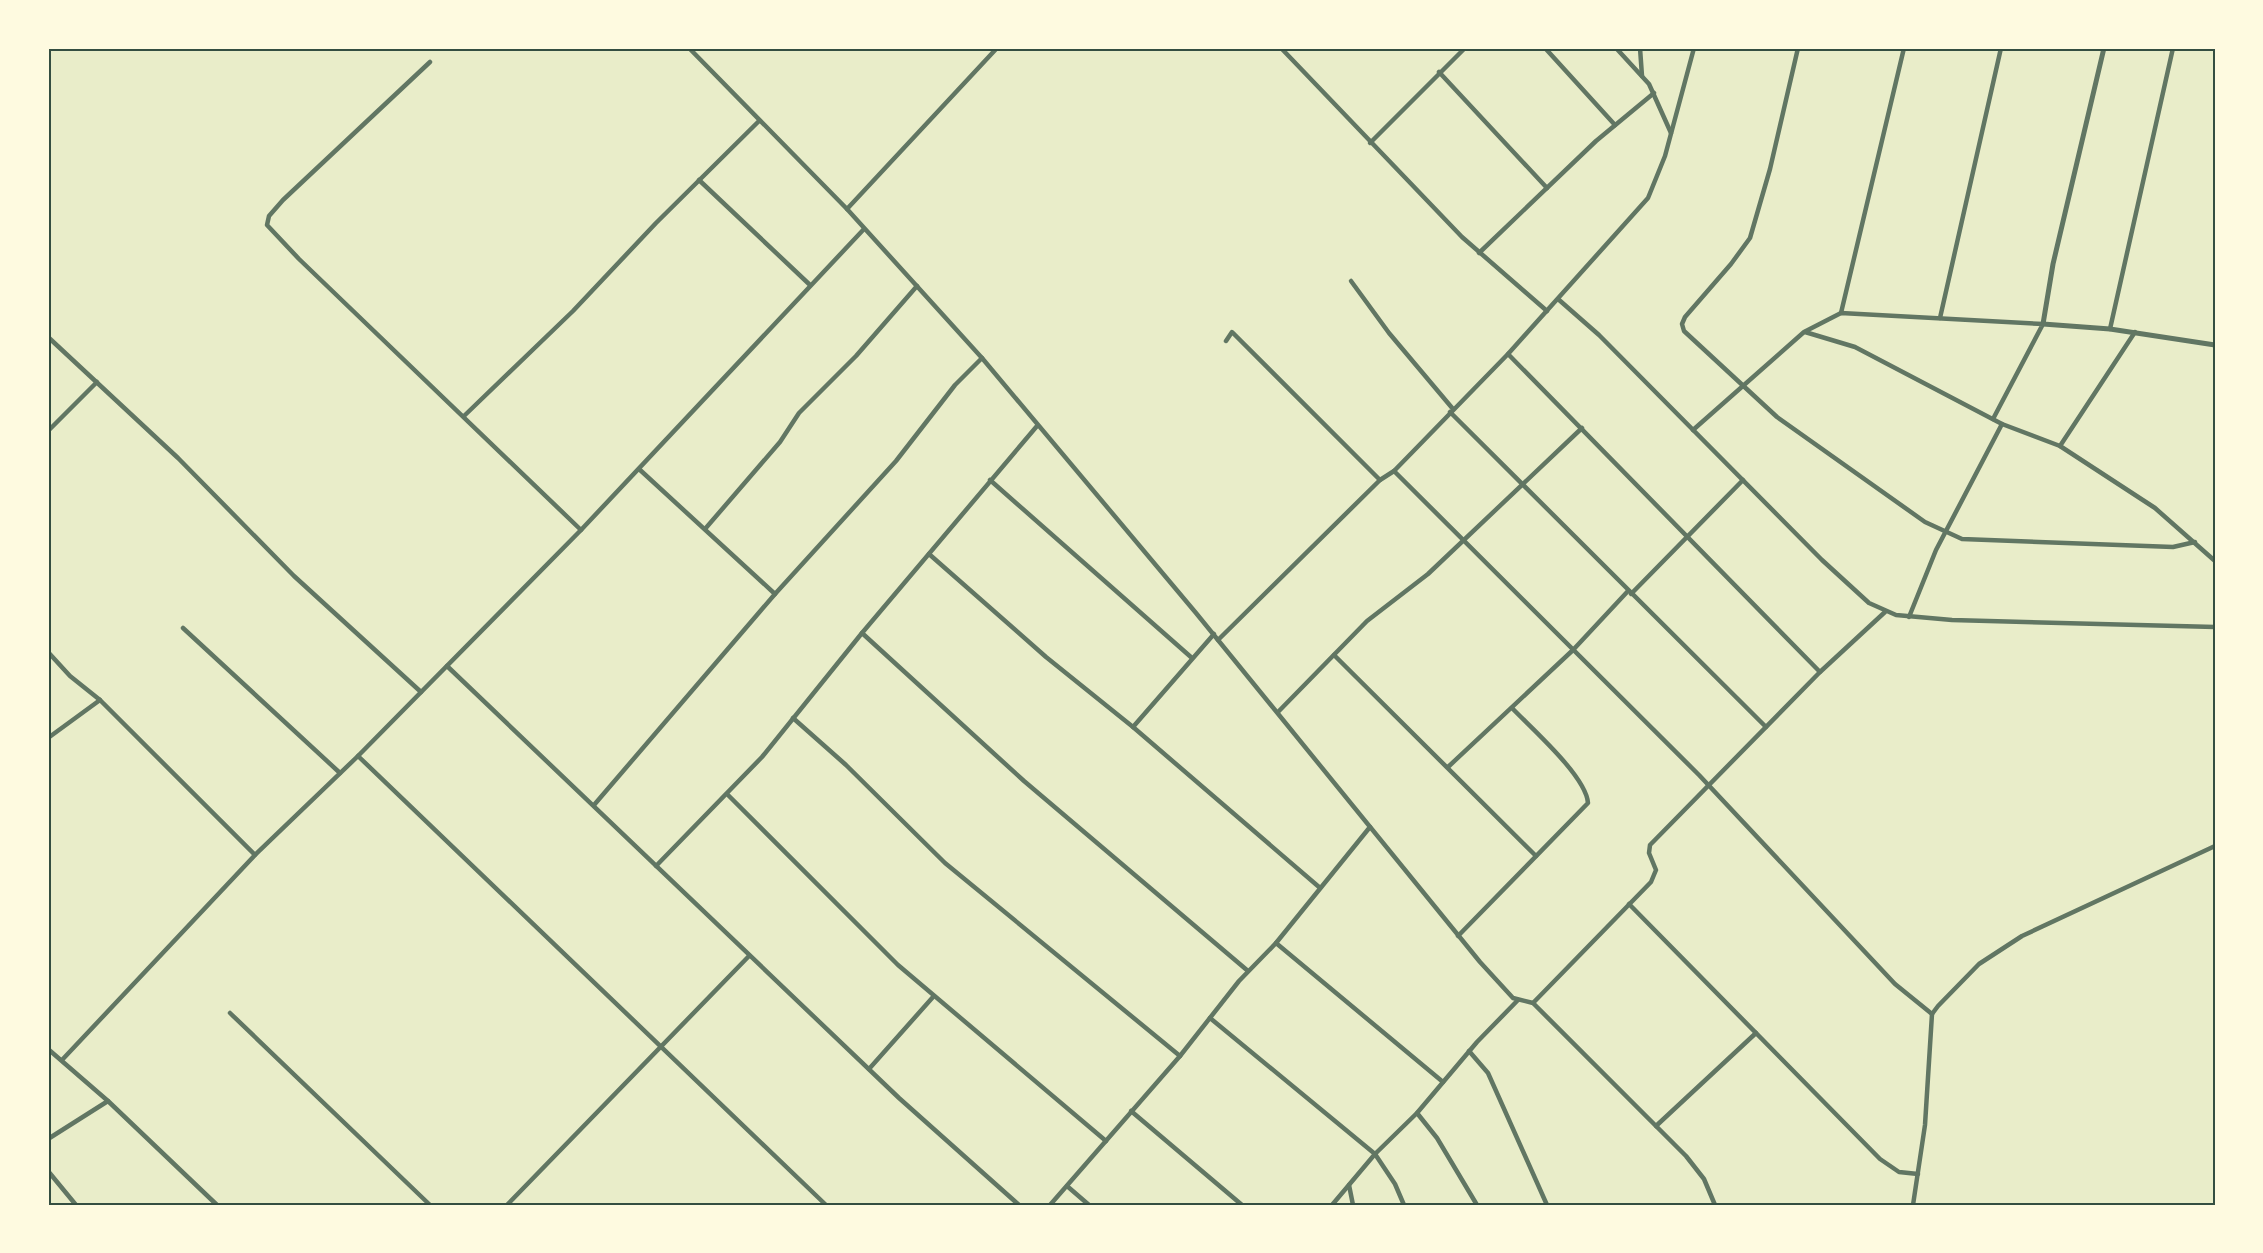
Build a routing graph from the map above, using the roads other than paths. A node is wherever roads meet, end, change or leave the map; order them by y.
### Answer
1 (689, 48) edge
2 (997, 48) edge
3 (1281, 48) edge
4 (1465, 48) edge
5 (1545, 48) edge
6 (1616, 48) edge
7 (1640, 48) edge
8 (1694, 48) edge
9 (1798, 48) edge
10 (1904, 48) edge
11 (2001, 48) edge
12 (2104, 48) edge
13 (2173, 48) edge
14 (430, 62) dead end
15 (1439, 72) junction
16 (1642, 76) junction
17 (1654, 93) junction
18 (759, 121) junction
19 (1615, 125) junction
20 (1671, 133) junction
21 (1370, 143) junction
22 (699, 180) junction
23 (1547, 188) junction
24 (847, 209) junction
25 (864, 229) junction
26 (1479, 252) junction
27 (1351, 281) dead end
28 (809, 284) junction
29 (917, 286) junction
30 (1558, 299) junction
31 (1547, 311) junction
32 (1841, 313) junction
33 (1940, 318) junction
34 (2043, 324) junction
35 (2110, 329) junction
36 (1804, 332) junction
37 (2135, 332) junction
38 (48, 337) edge
39 (1226, 341) dead end
40 (2215, 345) edge
41 (1508, 354) junction
42 (982, 357) junction
43 (96, 382) junction
44 (1743, 387) junction
45 (1452, 410) junction
46 (464, 416) junction
47 (1992, 419) junction
48 (2002, 424) junction
49 (1037, 426) junction
50 (1582, 428) junction
51 (1693, 430) junction
52 (48, 431) edge
53 (2060, 446) junction
54 (639, 469) junction
55 (1394, 471) junction
56 (990, 480) junction
57 (1380, 480) junction
58 (1743, 480) junction
59 (1521, 483) junction
60 (705, 529) junction
61 (581, 530) junction
62 (1947, 534) junction
63 (1686, 536) junction
64 (1464, 539) junction
65 (2195, 543) junction
66 (929, 554) junction
67 (2215, 561) edge
68 (1629, 593) junction
69 (775, 594) junction
70 (1885, 612) junction
71 (1909, 617) junction
72 (2215, 627) edge
73 (183, 628) dead end
74 (862, 633) junction
75 (1214, 634) junction
76 (1218, 639) junction
77 (1573, 650) junction
78 (48, 652) edge
79 (1334, 655) junction
80 (1192, 658) junction
81 (447, 666) junction
82 (1820, 672) junction
83 (421, 692) junction
84 (100, 700) junction
85 (1512, 708) junction
86 (1278, 712) junction
87 (793, 718) junction
88 (1133, 727) junction
89 (1766, 727) junction
90 (48, 738) edge
91 (358, 756) junction
92 (1448, 767) junction
93 (340, 773) junction
94 (1709, 786) junction
95 (728, 795) junction
96 (594, 805) junction
97 (1370, 827) junction
98 (2215, 846) edge
99 (255, 855) junction
100 (1536, 856) junction
101 (656, 866) junction
102 (1319, 887) junction
103 (1629, 904) junction
104 (1458, 936) junction
105 (1275, 943) junction
106 (749, 956) junction
107 (1248, 971) junction
108 (933, 997) junction
109 (1518, 1000) junction
110 (1533, 1003) junction
111 (230, 1013) dead end
112 (1932, 1014) junction
113 (1210, 1018) junction
114 (1756, 1033) junction
115 (662, 1048) junction
116 (48, 1049) edge
117 (1469, 1051) junction
118 (1180, 1056) junction
119 (62, 1060) junction
120 (869, 1069) junction
121 (1443, 1082) junction
122 (108, 1101) junction
123 (1131, 1111) junction
124 (1417, 1113) junction
125 (1656, 1126) junction
126 (48, 1139) edge
127 (1106, 1141) junction
128 (1375, 1154) junction
129 (48, 1171) edge
130 (1918, 1174) junction
131 (1349, 1185) junction
132 (1067, 1186) junction
133 (76, 1205) edge
134 (217, 1205) edge
135 (430, 1205) edge
136 (507, 1205) edge
137 (826, 1205) edge
138 (1019, 1205) edge
139 (1050, 1205) edge
140 (1089, 1205) edge
141 (1242, 1205) edge
142 (1332, 1205) edge
143 (1353, 1205) edge
144 (1404, 1205) edge
145 (1478, 1205) edge
146 (1547, 1205) edge
147 (1715, 1205) edge
148 (1913, 1205) edge

1 - 18 street
2 - 24 street
3 - 21 street
4 - 15 street
5 - 19 street
6 - 16 street
7 - 16 street
8 - 20 street
9 - 44 street
10 - 32 street
11 - 33 street
12 - 34 street
13 - 35 street
14 - 46 street
15 - 21 street
15 - 23 street
16 - 17 street
17 - 19 street
17 - 20 street
18 - 22 street
18 - 24 street
19 - 23 street
20 - 30 street
21 - 26 street
22 - 28 street
22 - 46 street
23 - 26 street
24 - 25 street
25 - 28 street
25 - 29 street
26 - 31 street
27 - 45 street
28 - 54 street
29 - 42 street
29 - 60 street
30 - 31 street
30 - 51 street
31 - 41 street
32 - 33 street
32 - 36 street
33 - 34 street
34 - 35 street
34 - 47 street
35 - 37 street
36 - 44 street
36 - 47 street
37 - 40 street
37 - 53 street
38 - 43 street
39 - 57 street
41 - 45 street
41 - 50 street
42 - 49 street
42 - 69 street
43 - 52 street
43 - 83 street
44 - 51 street
44 - 62 street
45 - 55 street
45 - 59 street
46 - 61 street
47 - 48 street
48 - 53 street
48 - 62 street
49 - 56 street
49 - 75 street
50 - 59 street
50 - 63 street
51 - 58 street
53 - 65 street
54 - 60 street
54 - 61 street
55 - 57 street
55 - 64 street
56 - 66 street
56 - 80 street
57 - 76 street
58 - 63 street
58 - 70 street
59 - 64 street
59 - 68 street
60 - 69 street
61 - 81 street
62 - 65 street
62 - 71 street
63 - 68 street
63 - 82 street
64 - 77 street
64 - 79 street
65 - 67 street
66 - 74 street
66 - 88 street
68 - 77 street
68 - 89 street
69 - 96 street
70 - 71 street
70 - 82 street
71 - 72 street
73 - 93 street
74 - 87 street
74 - 107 street
75 - 76 street
75 - 80 street
76 - 86 street
77 - 85 street
77 - 94 street
78 - 84 street
79 - 86 street
79 - 92 street
80 - 88 street
81 - 83 street
81 - 96 street
82 - 89 street
83 - 91 street
84 - 90 street
84 - 99 street
85 - 92 street
85 - 100 street
86 - 97 street
87 - 95 street
87 - 118 street
88 - 102 street
89 - 94 street
91 - 93 street
91 - 115 street
92 - 100 street
93 - 99 street
94 - 103 street
94 - 112 street
95 - 101 street
95 - 108 street
96 - 101 street
97 - 102 street
97 - 104 street
98 - 112 street
99 - 119 street
100 - 104 street
101 - 106 street
102 - 105 street
103 - 110 street
103 - 114 street
104 - 109 street
105 - 107 street
105 - 121 street
106 - 115 street
106 - 120 street
107 - 113 street
108 - 120 street
108 - 127 street
109 - 110 street
109 - 117 street
110 - 125 street
111 - 135 street
112 - 130 street
113 - 118 street
113 - 128 street
114 - 125 street
114 - 130 street
115 - 136 street
115 - 137 street
116 - 119 street
117 - 121 street
117 - 146 street
118 - 123 street
119 - 122 street
120 - 138 street
121 - 124 street
122 - 126 street
122 - 134 street
123 - 127 street
123 - 141 street
124 - 128 street
124 - 145 street
125 - 147 street
127 - 132 street
128 - 131 street
128 - 144 street
129 - 133 street
130 - 148 street
131 - 142 street
131 - 143 street
132 - 139 street
132 - 140 street

